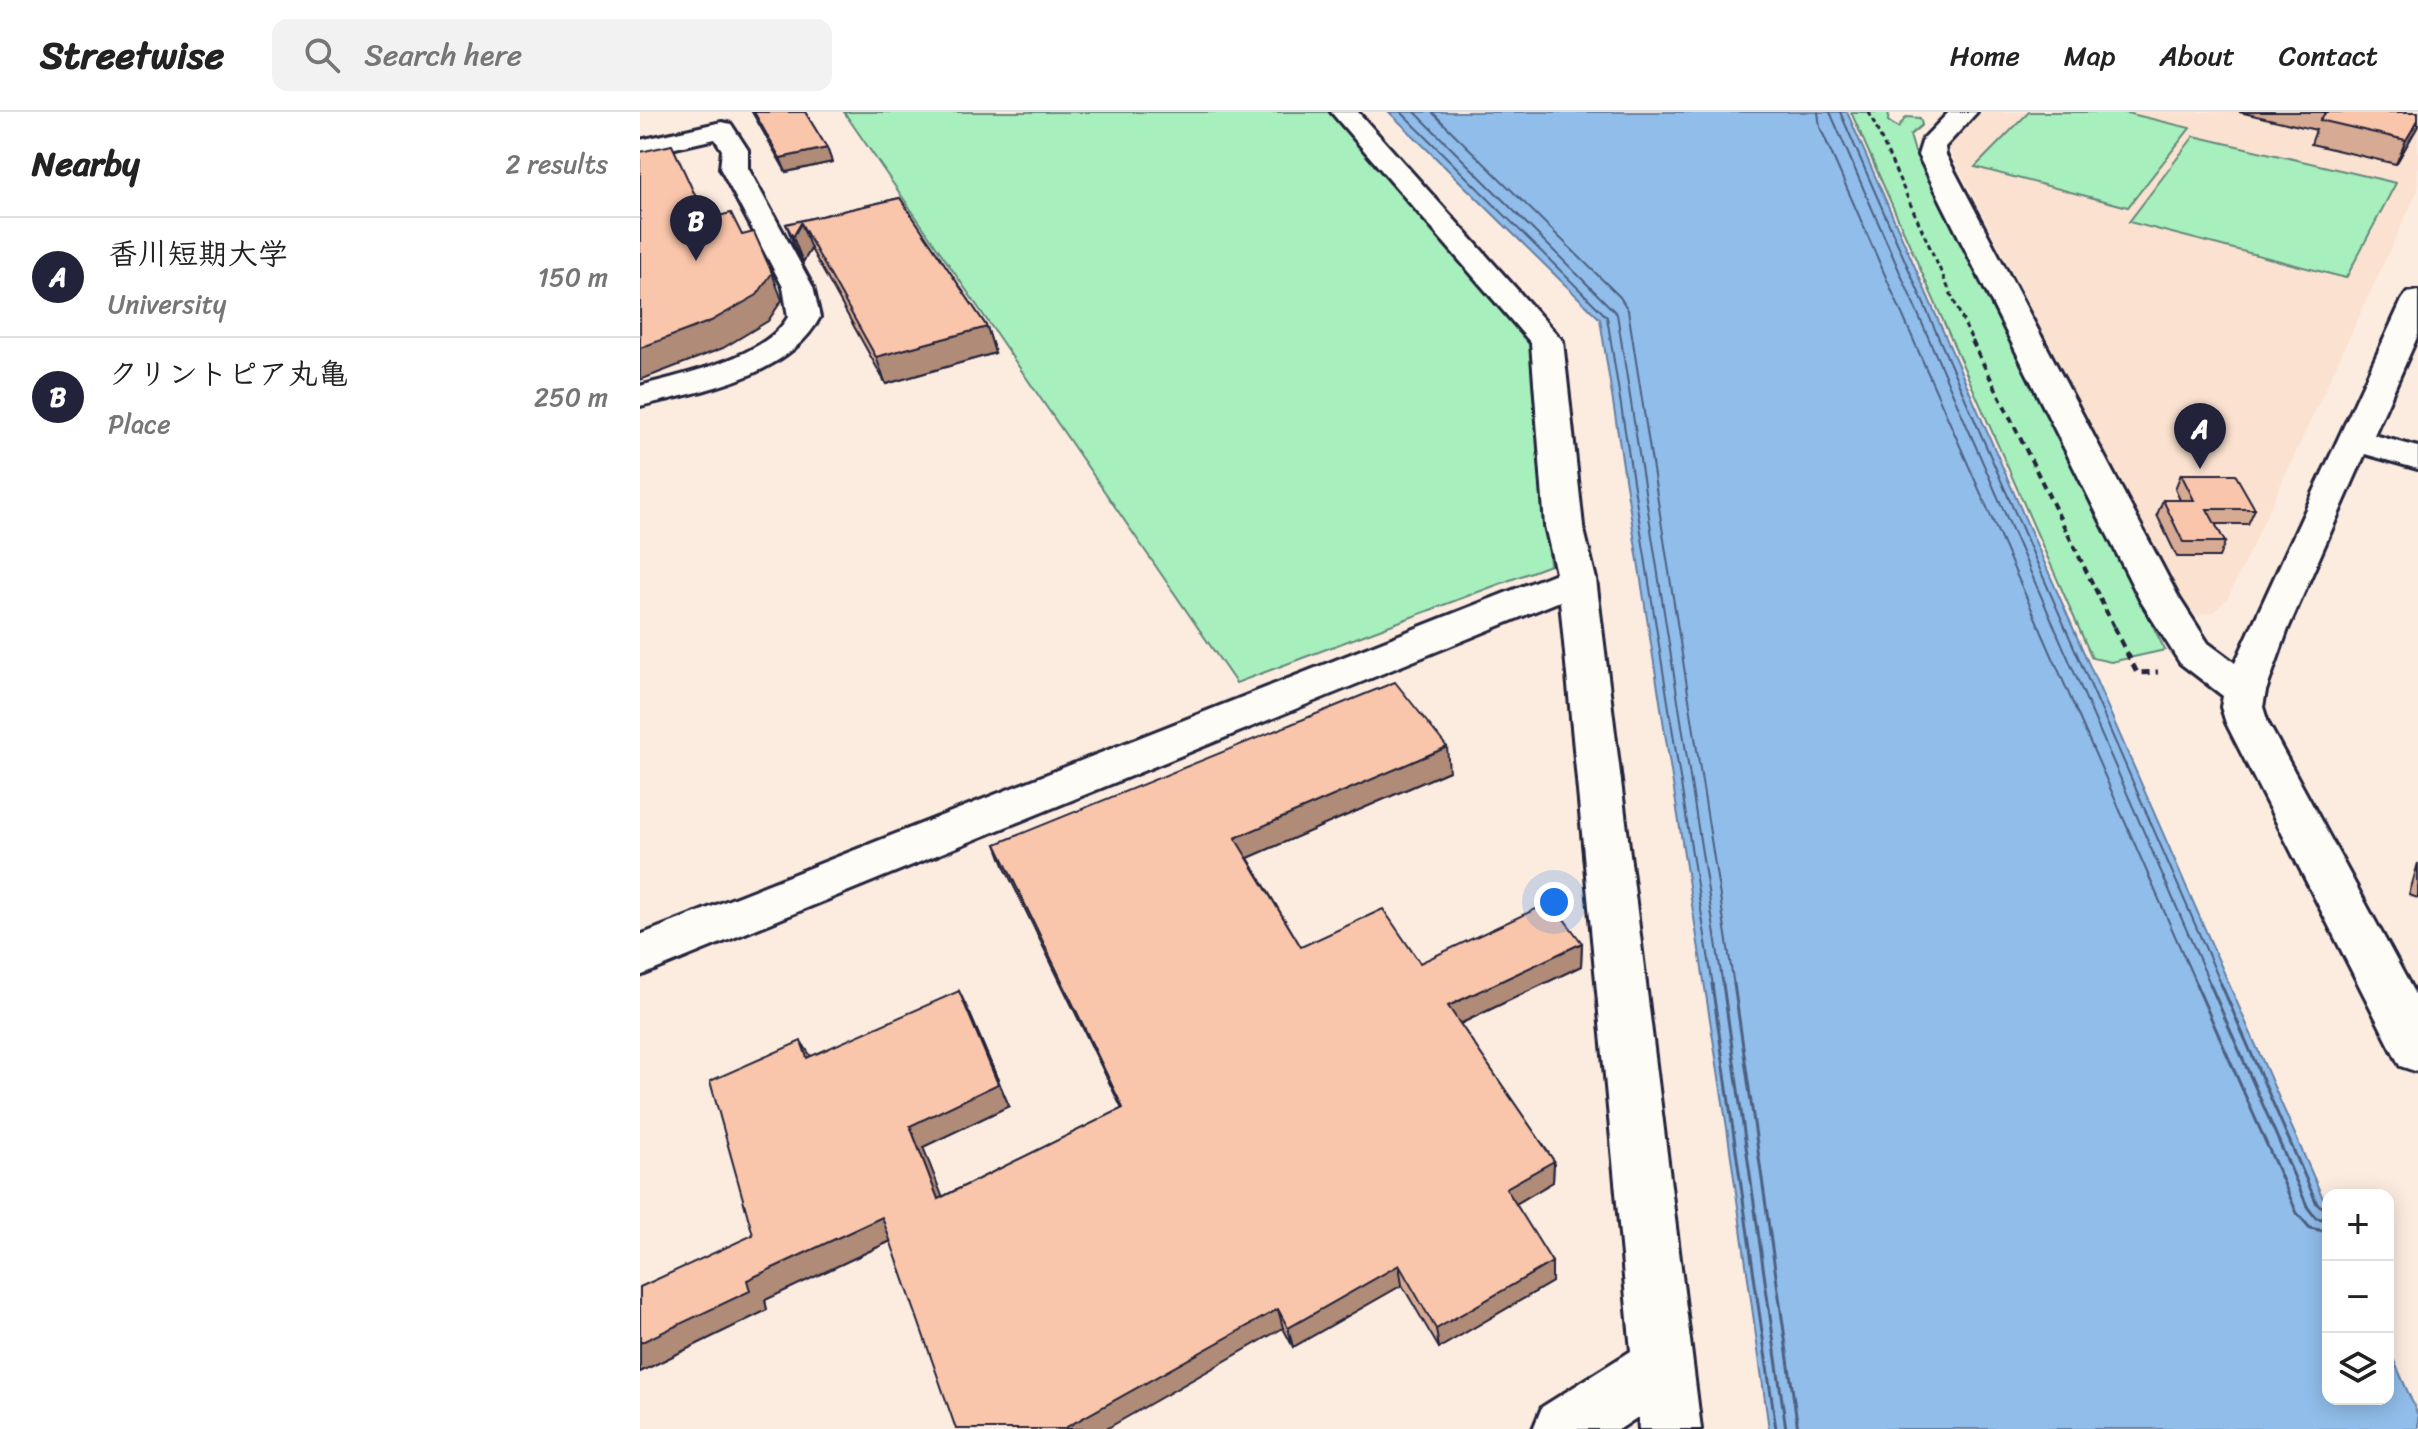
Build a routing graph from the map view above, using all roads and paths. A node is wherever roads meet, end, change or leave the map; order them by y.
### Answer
1 (1344, 112) edge
2 (1869, 112) edge
3 (1955, 114) edge
4 (640, 148) edge
5 (2418, 300) edge
6 (640, 396) edge
7 (2356, 441) junction
8 (2418, 458) edge
9 (1577, 579) junction
10 (2167, 672) dead end
11 (2245, 691) junction
12 (640, 956) edge
13 (2418, 1050) edge
14 (1664, 1365) junction
15 (1564, 1429) edge
16 (1670, 1429) edge

1 - 9 street
2 - 10 path
3 - 11 street
4 - 6 street
5 - 7 street
7 - 8 street
7 - 11 street
9 - 12 street
9 - 14 street
11 - 13 street
14 - 15 street
14 - 16 street

